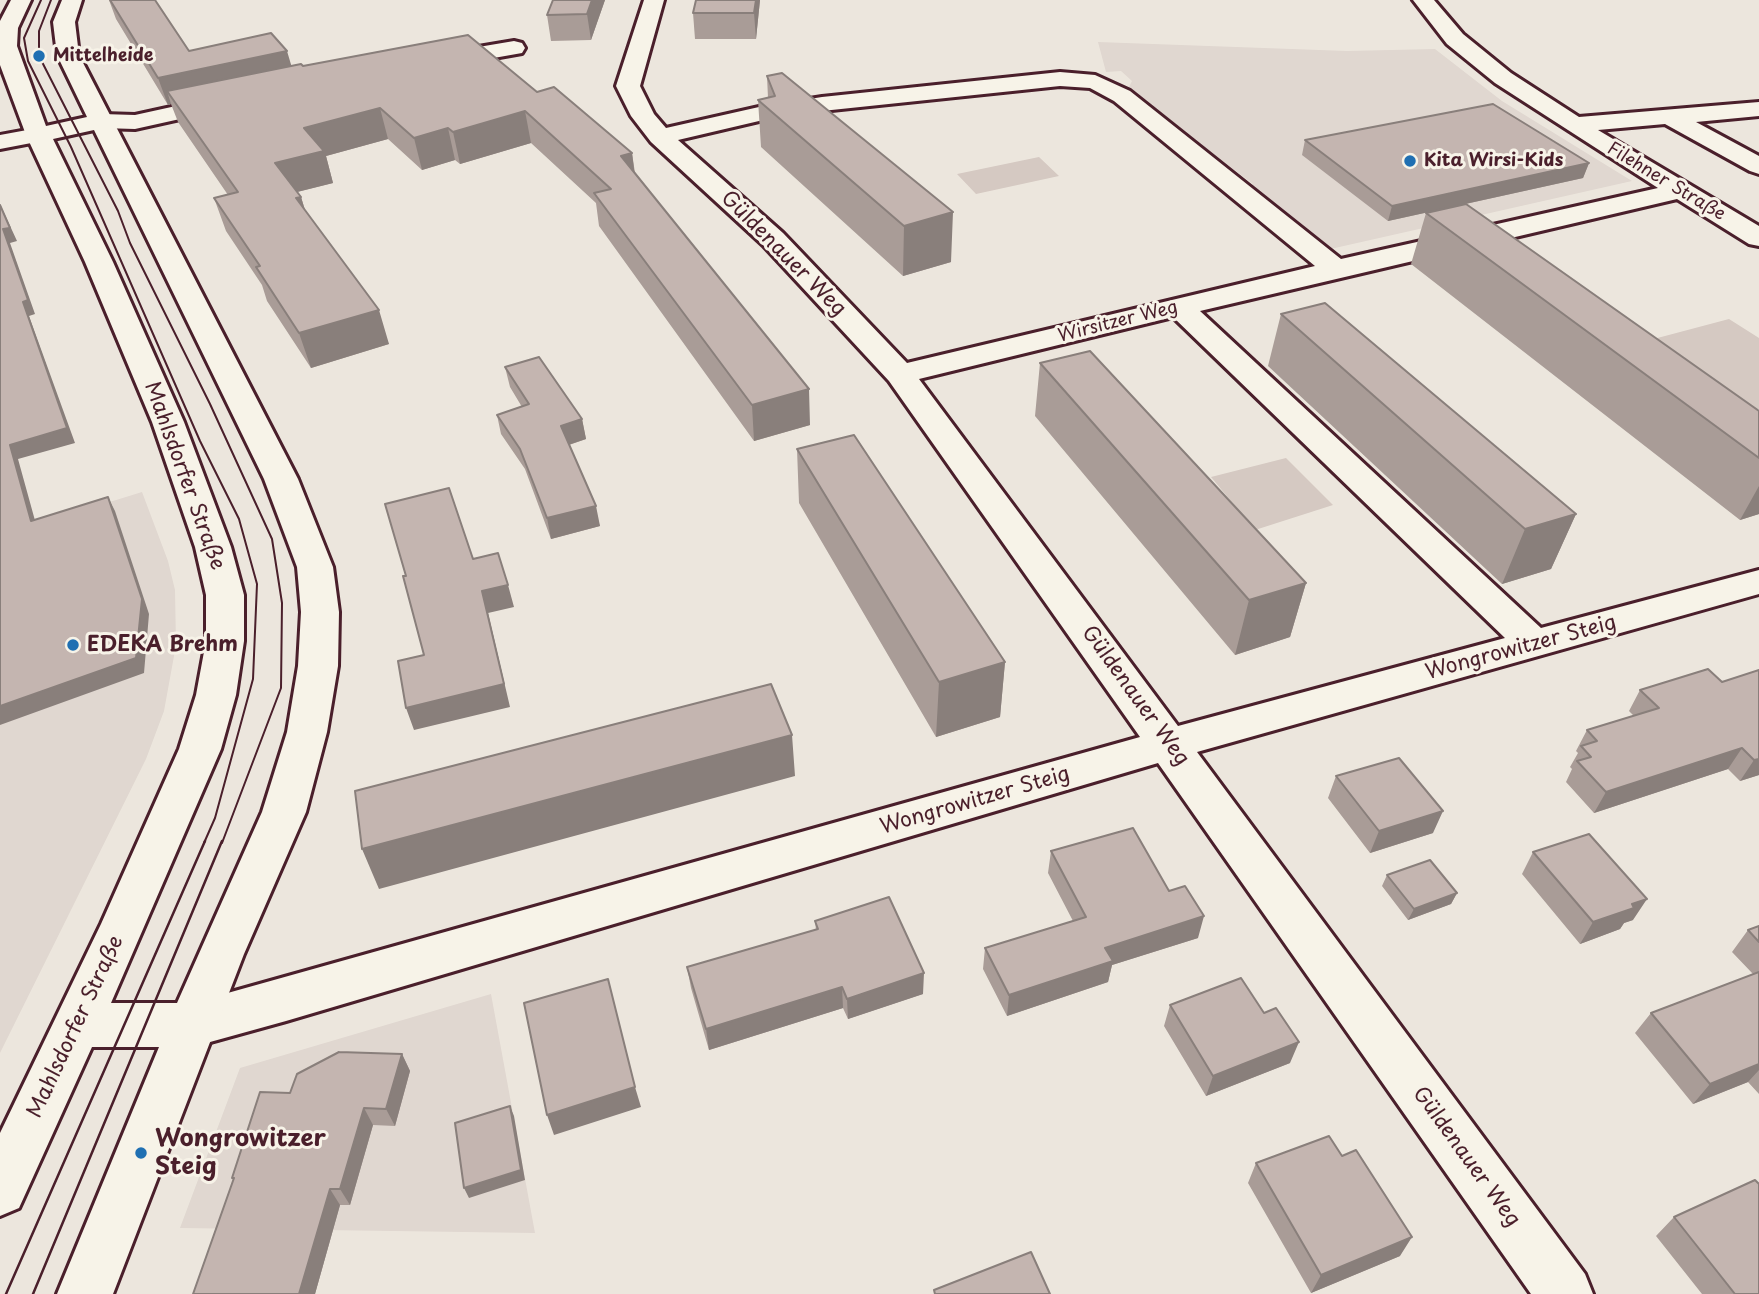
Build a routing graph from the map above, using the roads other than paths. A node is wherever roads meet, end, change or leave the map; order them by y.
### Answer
1 (20, 0) edge
2 (72, 0) edge
3 (654, 0) edge
4 (1423, 0) edge
5 (514, 48) dead end
6 (410, 66) edge
7 (247, 97) edge
8 (1759, 109) edge
9 (1670, 117) junction
10 (102, 121) junction
11 (1574, 125) junction
12 (660, 137) junction
13 (19, 139) edge
14 (1759, 166) edge
15 (1679, 191) junction
16 (1759, 238) edge
17 (1457, 241) junction
18 (1483, 261) edge
19 (1336, 269) junction
20 (1179, 307) junction
21 (900, 374) junction
22 (1759, 582) edge
23 (1534, 644) junction
24 (1170, 744) junction
25 (77, 1025) junction
26 (192, 1025) junction
27 (0, 1190) edge
28 (85, 1294) edge
29 (1565, 1294) edge

1 - 13 street, Mahlsdorfer Straße
2 - 10 street
3 - 12 street, Güldenauer Weg
4 - 11 street, Filehner Straße
5 - 6 street
7 - 10 street
8 - 9 street, Filehner Straße
9 - 11 street, Filehner Straße
9 - 14 street
10 - 13 street
10 - 26 street
11 - 15 street, Filehner Straße
12 - 19 street
12 - 21 street, Güldenauer Weg
13 - 25 street, Mahlsdorfer Straße
15 - 16 street, Filehner Straße
15 - 17 street, Wirsitzer Weg
17 - 18 street
17 - 19 street, Wirsitzer Weg
19 - 20 street, Wirsitzer Weg
20 - 21 street, Wirsitzer Weg
20 - 23 street
21 - 24 street, Güldenauer Weg
22 - 23 street, Wongrowitzer Steig
23 - 24 street, Wongrowitzer Steig
24 - 26 street, Wongrowitzer Steig
24 - 29 street, Güldenauer Weg
25 - 26 street, Wongrowitzer Steig
25 - 27 street, Mahlsdorfer Straße
26 - 28 street

